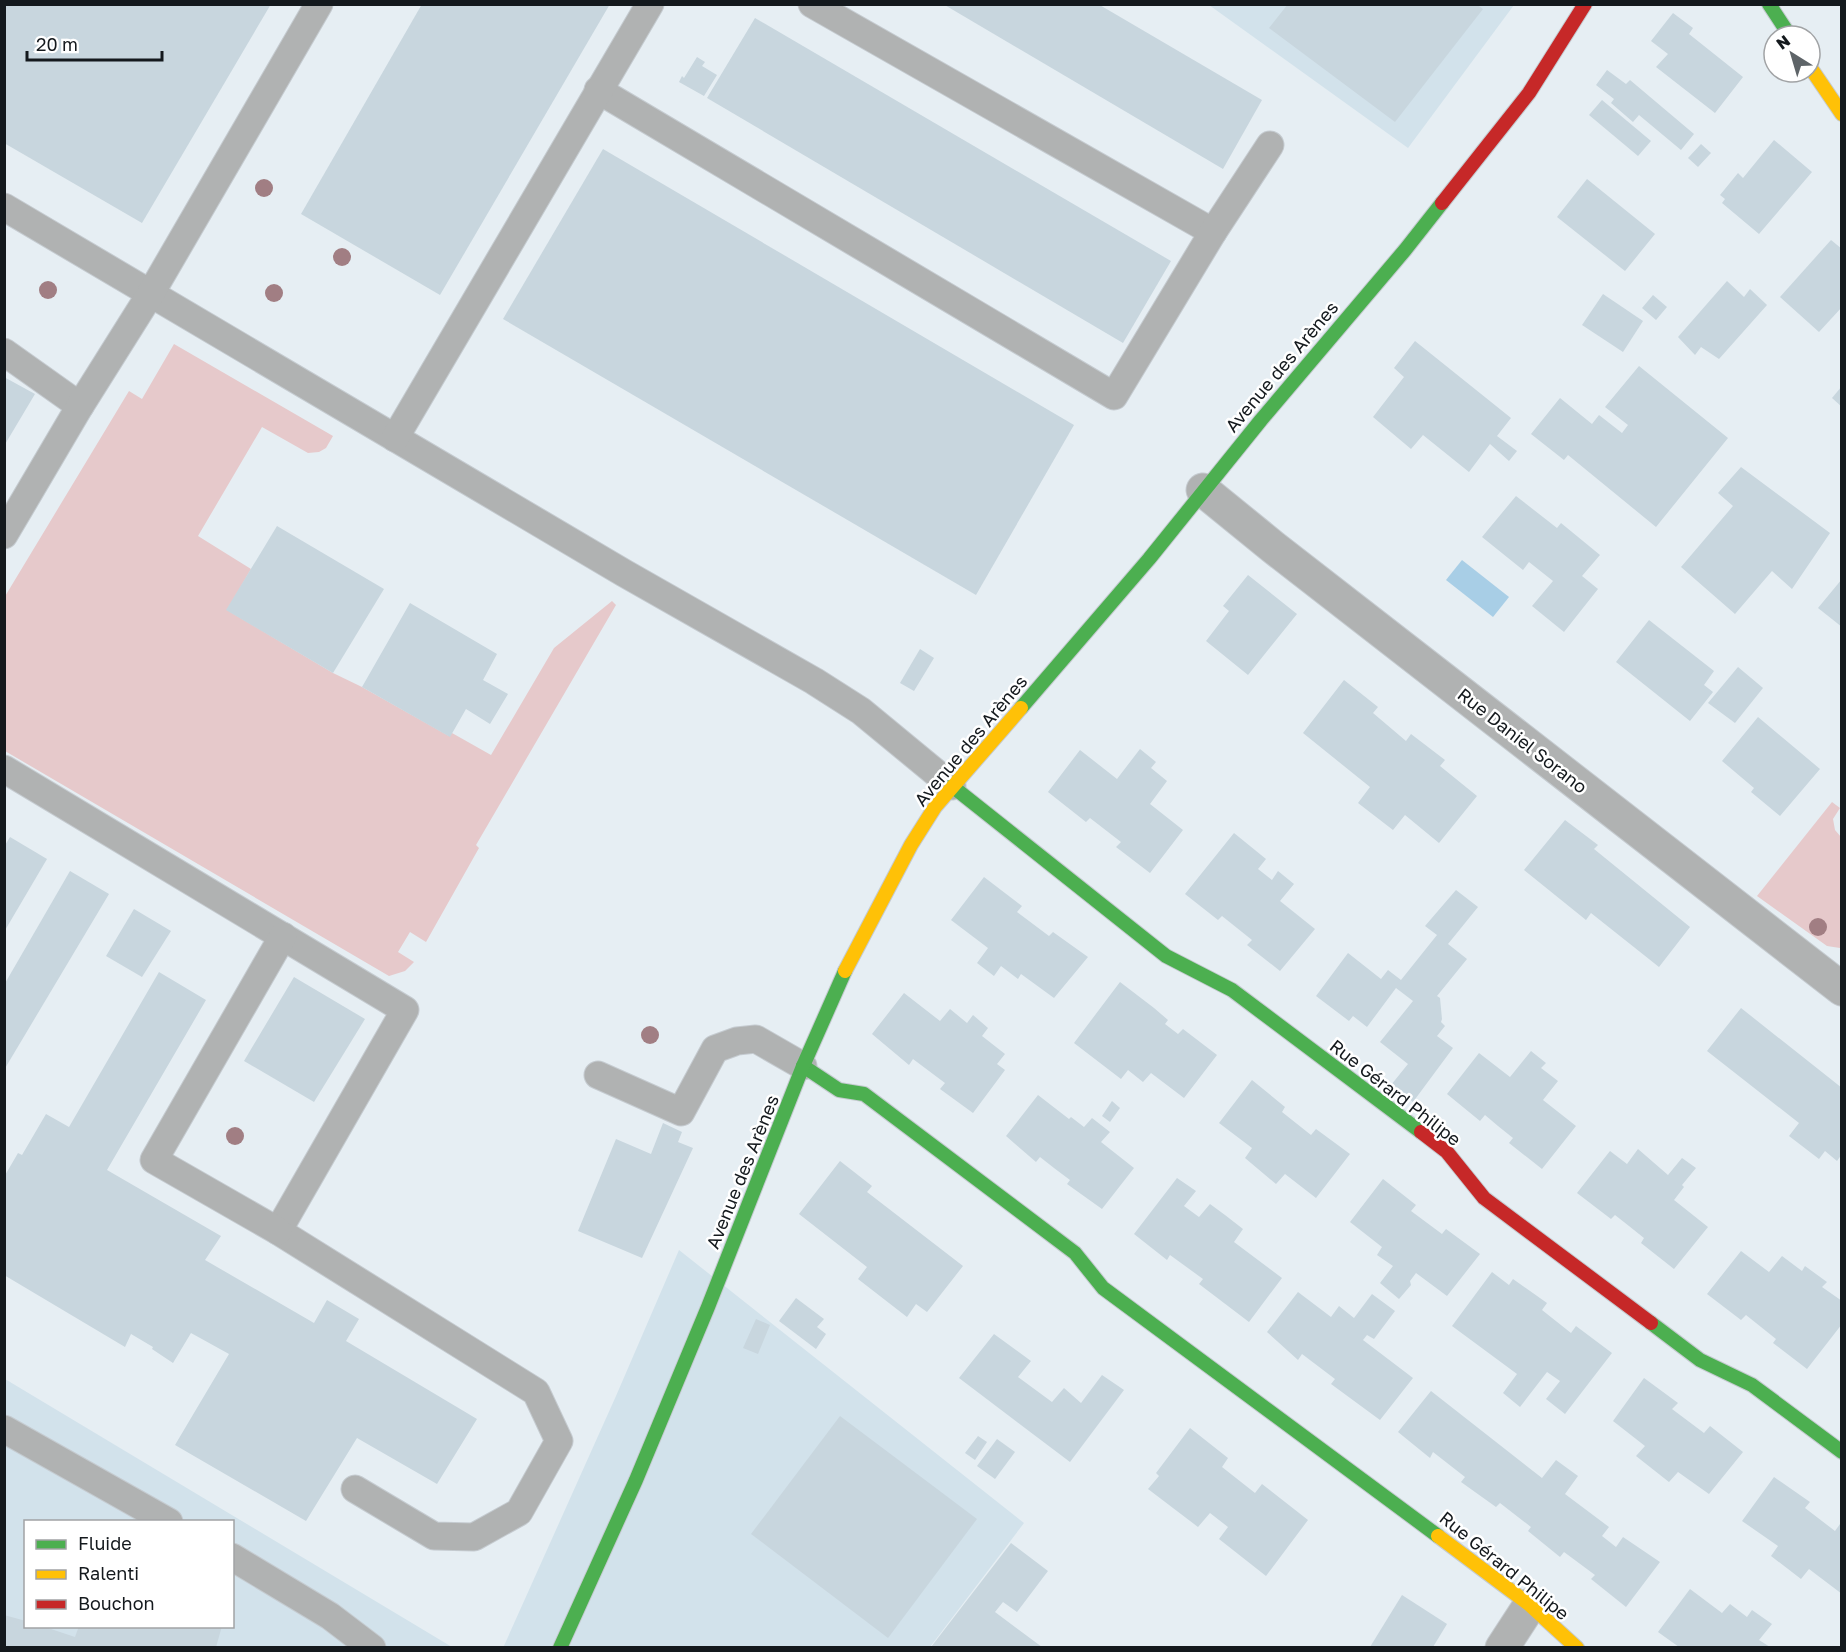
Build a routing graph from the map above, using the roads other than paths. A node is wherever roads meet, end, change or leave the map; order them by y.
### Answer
1 (319, 4) edge
2 (650, 4) edge
3 (812, 4) edge
4 (1585, 4) edge
5 (1769, 4) edge
6 (1782, 24) edge
7 (1822, 84) edge
8 (598, 90) junction
9 (1842, 114) edge
10 (1270, 145) dead end
11 (4, 207) edge
12 (1213, 232) junction
13 (151, 293) junction
14 (4, 352) edge
15 (80, 406) junction
16 (394, 438) junction
17 (1203, 490) junction
18 (4, 535) edge
19 (4, 769) edge
20 (952, 786) junction
21 (283, 936) junction
22 (1842, 989) edge
23 (803, 1066) junction
24 (598, 1076) dead end
25 (278, 1231) junction
26 (4, 1429) edge
27 (1842, 1452) edge
28 (355, 1489) dead end
29 (167, 1520) edge
30 (234, 1558) edge
31 (1530, 1605) junction
32 (372, 1647) edge
33 (560, 1647) edge
34 (1502, 1647) edge
35 (1577, 1647) edge

1 - 13 lane
2 - 8 lane
3 - 12 lane
4 - 17 street, Avenue des Arènes
5 - 6 street
7 - 9 street
8 - 12 lane
8 - 16 lane
10 - 12 lane
11 - 13 lane
13 - 15 lane
13 - 16 lane
14 - 15 lane
15 - 18 lane
16 - 20 lane
17 - 20 street, Avenue des Arènes
17 - 22 street, Rue Daniel Sorano
19 - 21 lane
20 - 23 street, Avenue des Arènes
20 - 27 street, Rue Gérard Philipe
21 - 25 lane
21 - 25 lane
23 - 24 lane
23 - 31 street, Rue Gérard Philipe
23 - 33 street, Avenue des Arènes
25 - 28 lane
26 - 29 lane
30 - 32 lane
31 - 34 street
31 - 35 street, Rue Gérard Philipe

